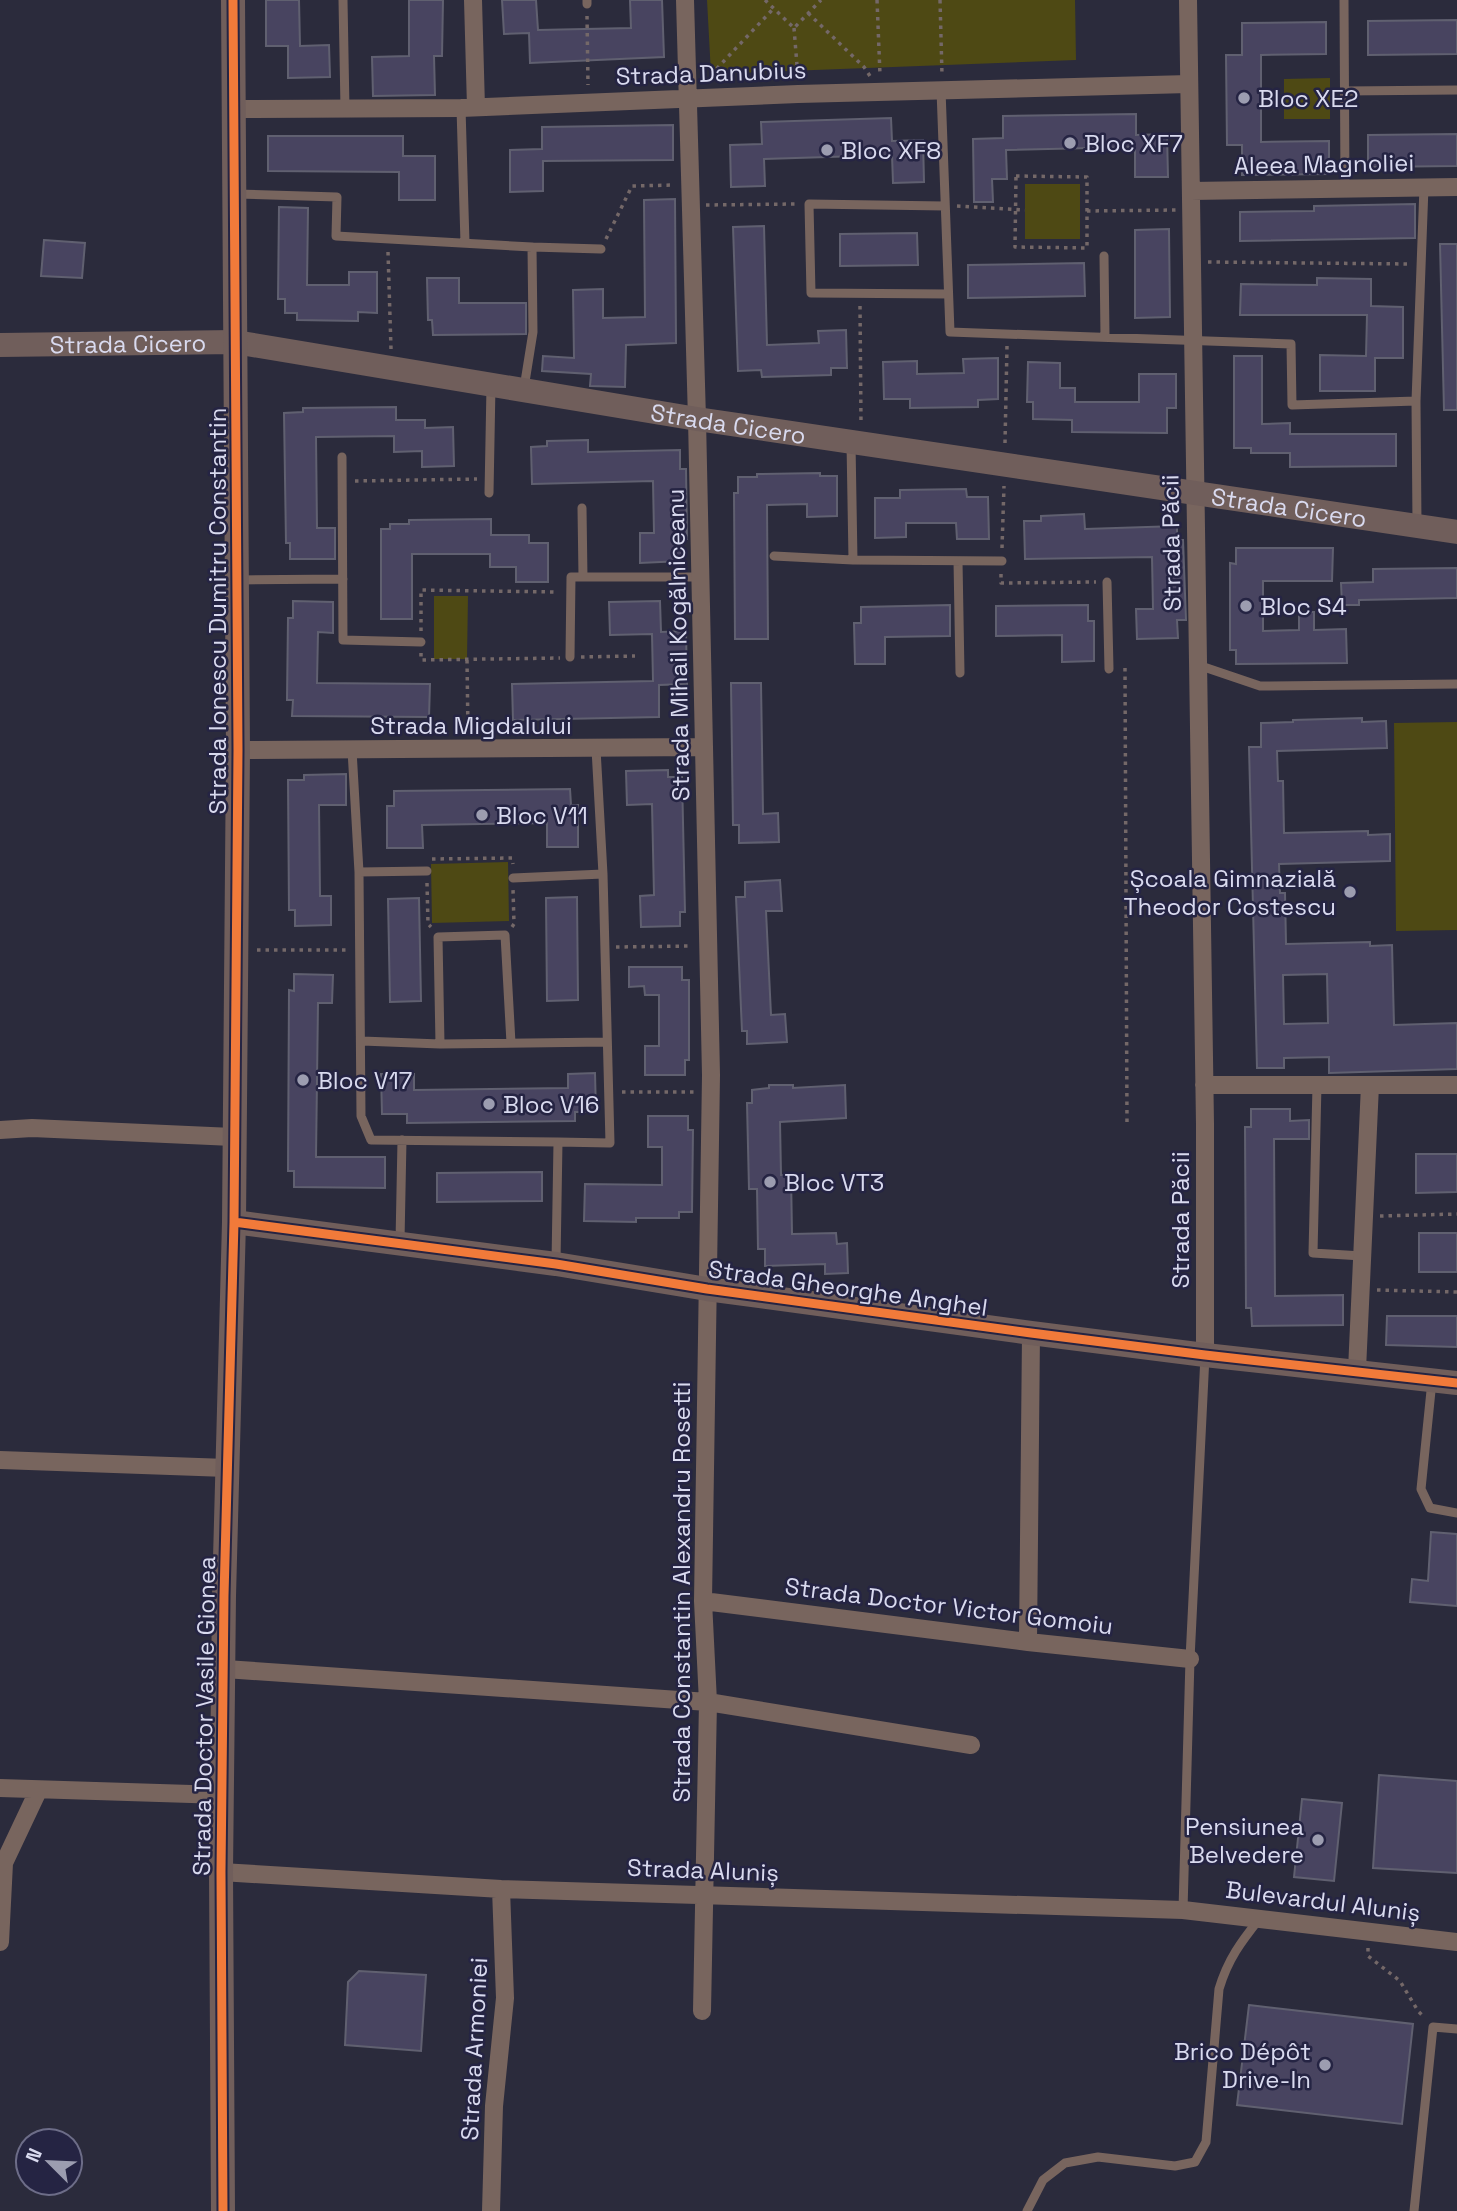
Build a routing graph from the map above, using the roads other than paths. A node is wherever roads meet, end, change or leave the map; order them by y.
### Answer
1 (233, 0) edge
2 (343, 0) edge
3 (473, 0) edge
4 (685, 0) edge
5 (1188, 0) edge
6 (1344, 0) edge
7 (1189, 84) junction
8 (941, 90) junction
9 (1457, 90) edge
10 (1344, 91) junction
11 (689, 98) junction
12 (469, 108) junction
13 (234, 109) junction
14 (345, 109) junction
15 (1424, 187) junction
16 (1457, 187) edge
17 (1345, 188) junction
18 (1191, 191) junction
19 (234, 194) junction
20 (945, 206) junction
21 (465, 243) junction
22 (532, 247) junction
23 (601, 249) road end
24 (1104, 256) dead end
25 (948, 294) junction
26 (1105, 337) junction
27 (1193, 340) junction
28 (235, 342) junction
29 (0, 345) edge
30 (491, 385) junction
31 (523, 390) junction
32 (1416, 401) junction
33 (698, 419) junction
34 (856, 442) junction
35 (342, 457) dead end
36 (489, 493) dead end
37 (1195, 493) junction
38 (582, 508) dead end
39 (1417, 526) junction
40 (1457, 532) edge
41 (774, 556) dead end
42 (853, 560) junction
43 (958, 561) junction
44 (1002, 561) road end
45 (583, 577) junction
46 (701, 578) junction
47 (343, 579) junction
48 (237, 580) junction
49 (1107, 582) road end
50 (421, 642) road end
51 (570, 657) road end
52 (1198, 665) junction
53 (1110, 669) dead end
54 (960, 673) dead end
55 (1457, 684) edge
56 (704, 747) junction
57 (596, 749) junction
58 (237, 750) junction
59 (352, 750) junction
60 (427, 871) road end
61 (359, 872) junction
62 (603, 874) junction
63 (513, 878) road end
64 (362, 1041) junction
65 (606, 1042) junction
66 (511, 1043) junction
67 (440, 1044) junction
68 (1204, 1085) junction
69 (1317, 1085) junction
70 (1370, 1085) junction
71 (1457, 1085) edge
72 (0, 1130) edge
73 (233, 1137) junction
74 (402, 1140) junction
75 (558, 1142) junction
76 (234, 1222) junction
77 (400, 1243) junction
78 (1362, 1255) junction
79 (556, 1264) junction
80 (707, 1289) junction
81 (1031, 1333) junction
82 (1205, 1355) junction
83 (1357, 1370) junction
84 (1432, 1380) junction
85 (1457, 1383) edge
86 (0, 1460) edge
87 (227, 1468) junction
88 (1457, 1513) edge
89 (703, 1601) junction
90 (1028, 1642) junction
91 (1190, 1659) junction
92 (225, 1669) junction
93 (708, 1702) junction
94 (971, 1745) dead end
95 (0, 1788) edge
96 (38, 1791) junction
97 (223, 1795) junction
98 (221, 1872) junction
99 (501, 1889) junction
100 (703, 1894) junction
101 (1184, 1910) junction
102 (1260, 1918) junction
103 (1457, 1941) edge
104 (0, 1942) edge
105 (702, 2011) dead end
106 (1457, 2029) edge
107 (223, 2211) edge
108 (491, 2211) edge
109 (1027, 2211) edge
110 (1414, 2211) edge

1 - 13 street, Strada Ionescu Dumitru Constantin
2 - 14 lane
3 - 12 street
4 - 11 street, Strada Mihail Kogălniceanu
5 - 7 street, Strada Păcii
6 - 10 lane
7 - 8 street, Strada Danubius
7 - 18 street, Strada Păcii
8 - 11 street, Strada Danubius
8 - 20 lane
9 - 10 lane
10 - 17 lane
11 - 12 street, Strada Danubius
11 - 33 street, Strada Mihail Kogălniceanu
12 - 14 street, Strada Danubius
12 - 21 lane
13 - 14 street, Strada Danubius
13 - 19 street, Strada Ionescu Dumitru Constantin
15 - 16 street, Aleea Magnoliei
15 - 17 street, Aleea Magnoliei
15 - 32 lane
17 - 18 street, Aleea Magnoliei
18 - 27 street, Strada Păcii
19 - 21 lane
19 - 28 street, Strada Ionescu Dumitru Constantin
20 - 25 lane
20 - 25 lane
21 - 22 lane
22 - 23 lane
22 - 31 lane
24 - 26 lane
25 - 26 lane
26 - 27 lane
27 - 32 lane
27 - 37 street, Strada Păcii
28 - 29 street, Strada Cicero
28 - 30 street, Strada Cicero
28 - 48 street, Strada Ionescu Dumitru Constantin
30 - 31 street, Strada Cicero
30 - 36 lane
31 - 33 street, Strada Cicero
32 - 39 lane
33 - 34 street, Strada Cicero
33 - 46 street, Strada Mihail Kogălniceanu
34 - 37 street, Strada Cicero
34 - 42 lane
35 - 47 lane
37 - 39 street, Strada Cicero
37 - 52 street, Strada Păcii
38 - 45 lane
39 - 40 street, Strada Cicero
41 - 42 lane
42 - 43 lane
43 - 44 lane
43 - 54 lane
45 - 46 lane
45 - 51 lane
46 - 56 street, Strada Mihail Kogălniceanu
47 - 48 lane
47 - 50 lane
48 - 58 street, Strada Ionescu Dumitru Constantin
49 - 53 lane
52 - 55 lane
52 - 68 street, Strada Păcii
56 - 57 street, Strada Migdalului
56 - 80 street, Strada Mihail Kogălniceanu
57 - 59 street, Strada Migdalului
57 - 62 lane
58 - 59 street, Strada Migdalului
58 - 73 street, Strada Ionescu Dumitru Constantin
59 - 61 lane
60 - 61 lane
61 - 64 lane
62 - 63 lane
62 - 65 lane
64 - 67 lane
64 - 74 lane
65 - 66 lane
65 - 75 lane
66 - 67 lane
66 - 67 lane
68 - 69 street
68 - 82 street, Strada Păcii
69 - 70 street
69 - 78 lane
70 - 71 street
70 - 78 street
72 - 73 street
73 - 76 street, Strada Ionescu Dumitru Constantin
74 - 75 lane
74 - 77 lane
75 - 79 lane
76 - 77 street, Strada Gheorghe Anghel
76 - 87 street, Strada Doctor Vasile Gionea
77 - 79 street, Strada Gheorghe Anghel
78 - 83 street
79 - 80 street, Strada Gheorghe Anghel
80 - 81 street, Strada Gheorghe Anghel
80 - 89 street, Strada Constantin Alexandru Rosetti
81 - 82 street, Strada Gheorghe Anghel
81 - 90 street
82 - 83 street, Strada Gheorghe Anghel
82 - 91 lane
83 - 84 street, Strada Gheorghe Anghel
84 - 85 street, Strada Gheorghe Anghel
84 - 88 lane
86 - 87 street
87 - 92 street, Strada Doctor Vasile Gionea
89 - 90 street, Strada Doctor Victor Gomoiu
89 - 93 street, Strada Constantin Alexandru Rosetti
90 - 91 street, Strada Doctor Victor Gomoiu
91 - 101 lane
92 - 93 street
92 - 97 street, Strada Doctor Vasile Gionea
93 - 94 street
93 - 100 street, Strada Constantin Alexandru Rosetti
95 - 96 street
96 - 97 street
96 - 104 street
97 - 98 street, Strada Doctor Vasile Gionea
98 - 99 street, Strada Aluniș
98 - 107 street, Strada Doctor Vasile Gionea
99 - 100 street, Strada Aluniș
99 - 108 street, Strada Armoniei
100 - 101 street, Strada Aluniș
100 - 105 street, Strada Constantin Alexandru Rosetti
101 - 102 street, Bulevardul Aluniș
102 - 103 street, Bulevardul Aluniș
102 - 109 lane
106 - 110 lane

